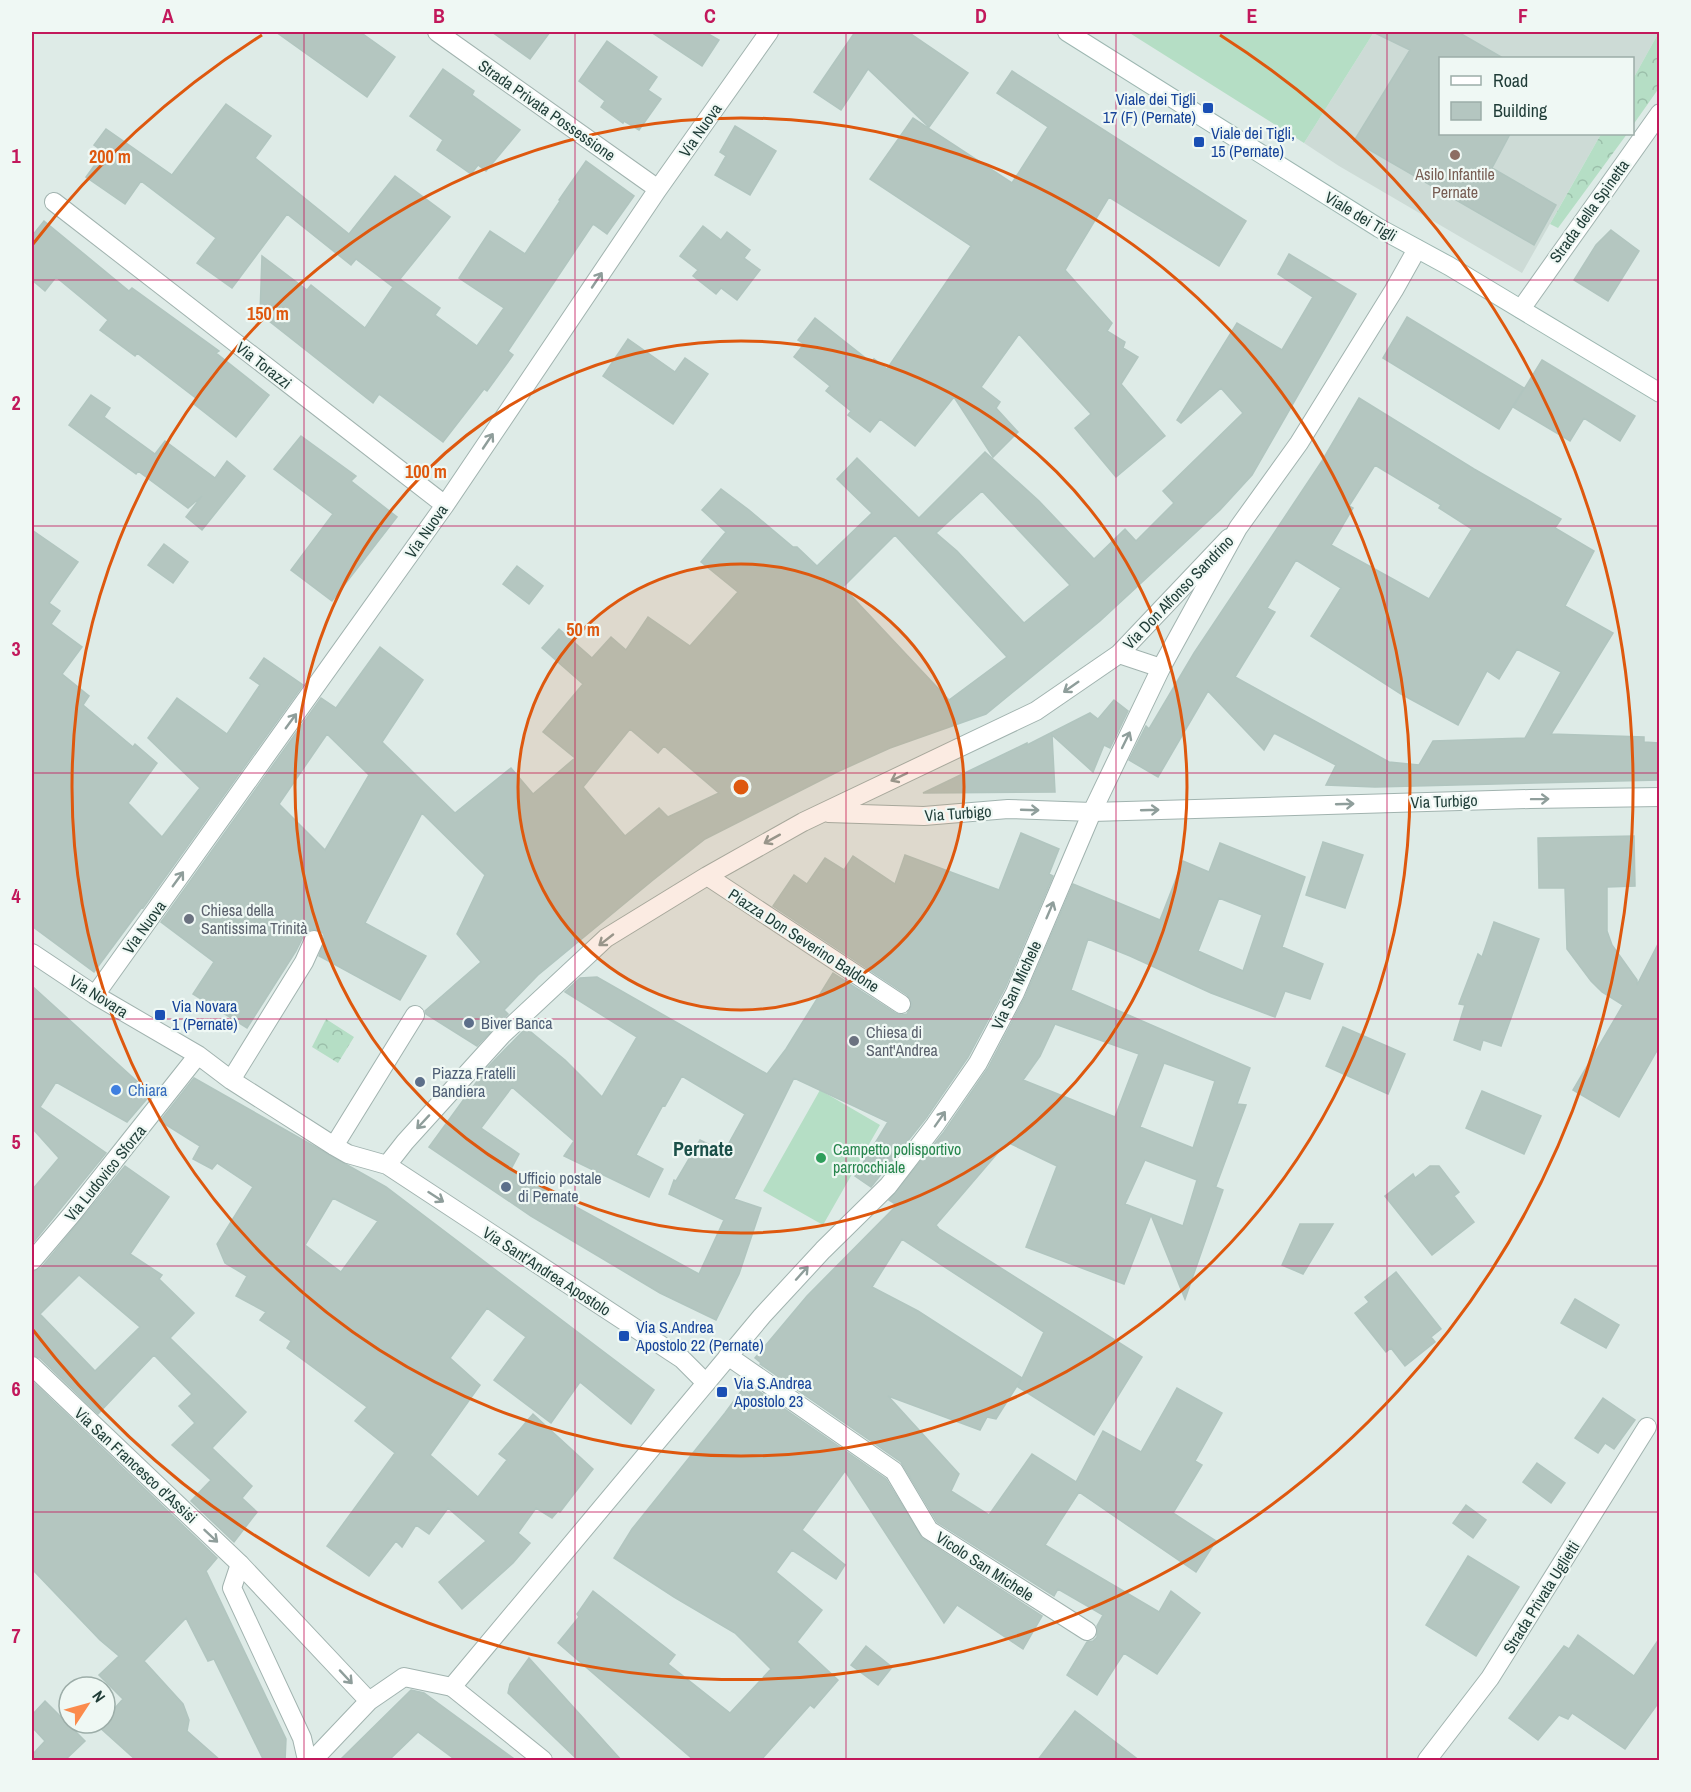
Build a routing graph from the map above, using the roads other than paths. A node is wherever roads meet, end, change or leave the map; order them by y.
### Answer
1 (437, 32) edge
2 (769, 32) edge
3 (1067, 32) edge
4 (1659, 113) edge
5 (658, 189) junction
6 (54, 202) dead end
7 (1417, 249) junction
8 (1521, 309) junction
9 (1659, 393) edge
10 (445, 505) junction
11 (1238, 528) junction
12 (1119, 654) junction
13 (1161, 668) junction
14 (1659, 797) edge
15 (1092, 812) junction
16 (825, 813) junction
17 (707, 876) junction
18 (314, 940) dead end
19 (32, 953) edge
20 (95, 996) junction
21 (902, 1004) dead end
22 (415, 1015) dead end
23 (198, 1055) junction
24 (231, 1080) junction
25 (334, 1146) junction
26 (387, 1165) junction
27 (32, 1261) edge
28 (728, 1356) junction
29 (32, 1366) edge
30 (706, 1383) junction
31 (1647, 1427) dead end
32 (240, 1564) junction
33 (1087, 1631) dead end
34 (452, 1687) junction
35 (369, 1701) junction
36 (307, 1761) edge
37 (313, 1761) edge
38 (543, 1761) edge
39 (1427, 1761) edge

1 - 5 street, Strada Privata Possessione
2 - 5 street, Via Nuova
3 - 7 street, Viale dei Tigli
4 - 8 street, Strada della Spinetta
10 -> 5 street, Via Nuova
6 - 10 street, Via Torazzi
7 - 8 street, Viale dei Tigli
7 - 11 street, Via Don Alfonso Sandrino
8 - 9 street, Viale dei Tigli
20 -> 10 street, Via Nuova
11 - 12 street, Via Don Alfonso Sandrino
11 - 13 street, Via San Michele
12 - 13 street
12 -> 16 street, Via Don Alfonso Sandrino
15 -> 13 street, Via San Michele
15 -> 14 street, Via Turbigo
16 -> 15 street, Via Turbigo
28 -> 15 street, Via San Michele
16 -> 17 street, Via Turbigo
17 - 21 street, Piazza Don Severino Baldone
17 -> 26 street, Via Turbigo
18 - 24 street
19 - 20 street, Via Novara
20 - 23 street, Via Novara
22 - 25 street
23 - 24 street, Via Sant'Andrea Apostolo
23 - 27 street, Via Ludovico Sforza
24 - 25 street, Via Sant'Andrea Apostolo
25 - 26 street, Via Sant'Andrea Apostolo
26 -> 30 street, Via Sant'Andrea Apostolo
28 - 30 street, Via San Michele
28 - 33 street, Vicolo San Michele
29 -> 32 street, Via San Francesco d'Assisi
30 - 34 street
31 - 39 street, Strada Privata Uglietti
32 -> 35 street, Via San Francesco d'Assisi
32 - 36 street
34 - 35 street
34 - 38 street
35 - 37 street

